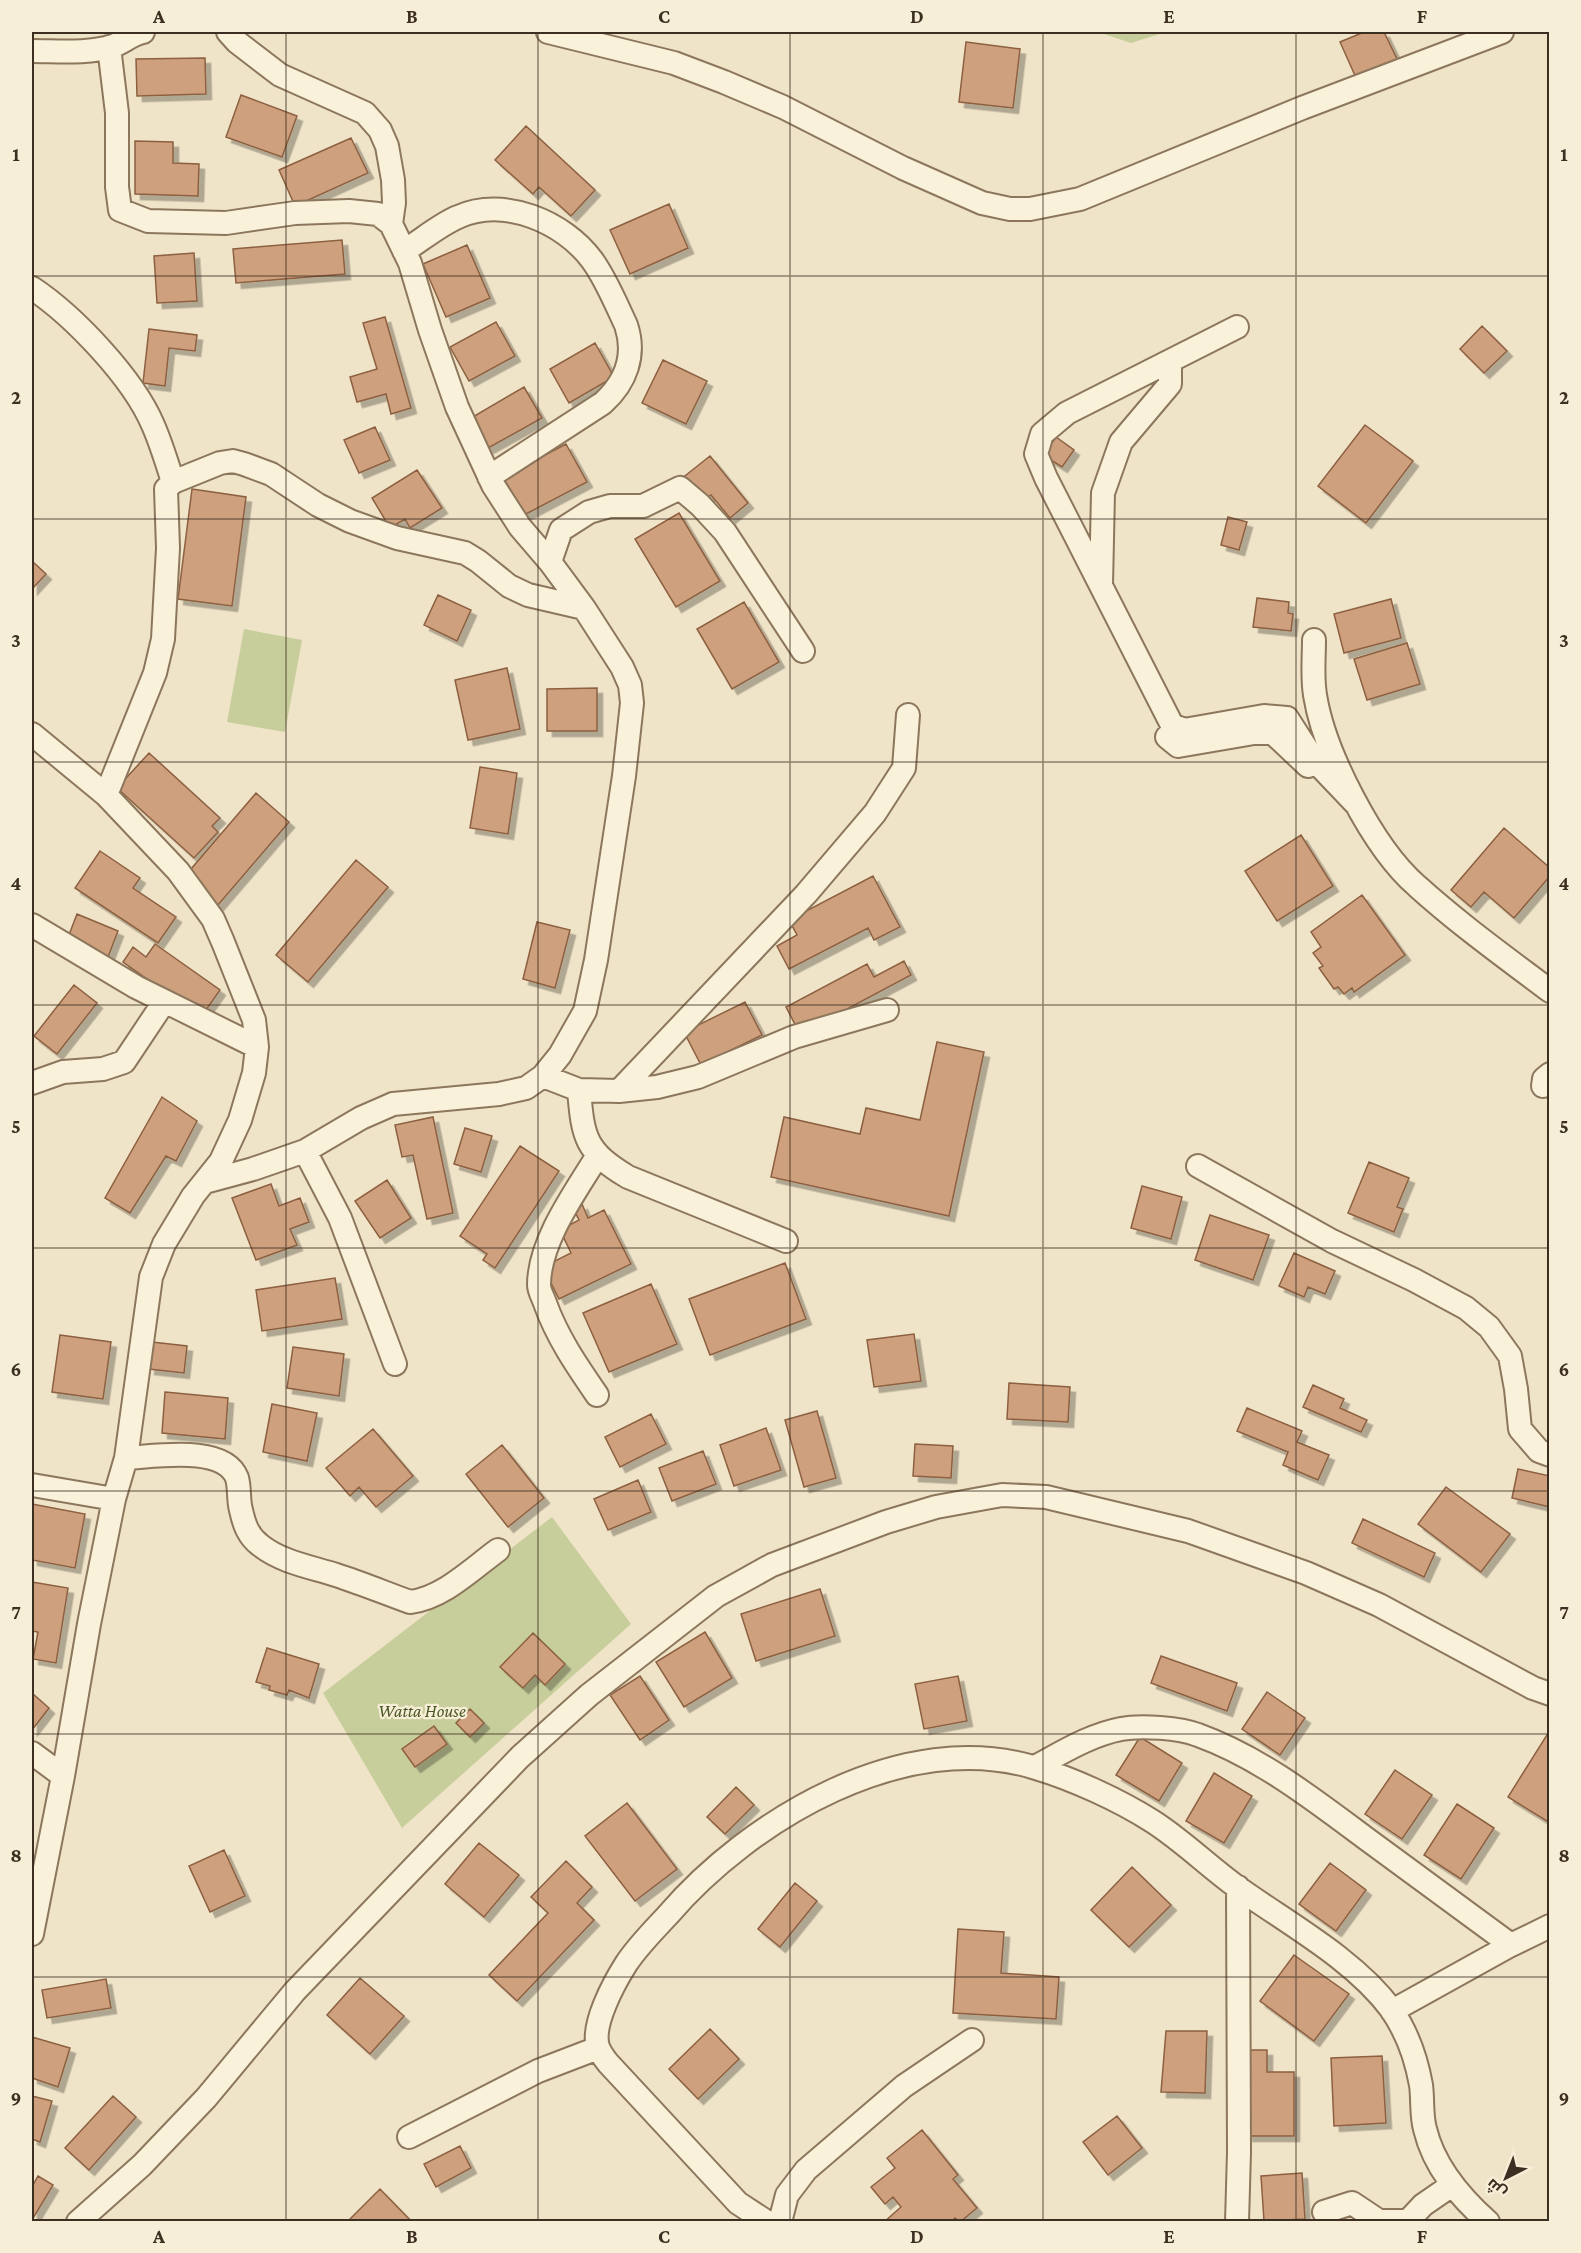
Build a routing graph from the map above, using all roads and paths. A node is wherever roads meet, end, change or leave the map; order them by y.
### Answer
1 (143, 32) edge
2 (228, 32) edge
3 (548, 32) edge
4 (1502, 32) edge
5 (109, 47) junction
6 (32, 51) edge
7 (390, 224) junction
8 (404, 251) junction
9 (32, 288) edge
10 (1237, 327) dead end
11 (1170, 361) junction
12 (489, 477) junction
13 (173, 482) junction
14 (550, 562) junction
15 (1101, 587) junction
16 (584, 608) junction
17 (1314, 640) dead end
18 (803, 651) dead end
19 (908, 715) dead end
20 (32, 734) edge
21 (1167, 736) dead end
22 (106, 795) junction
23 (1359, 809) junction
24 (32, 925) edge
25 (1550, 991) edge
26 (164, 1002) junction
27 (887, 1010) dead end
28 (257, 1047) junction
29 (543, 1076) junction
30 (32, 1083) edge
31 (579, 1090) junction
32 (619, 1091) junction
33 (305, 1151) junction
34 (598, 1155) junction
35 (1198, 1166) dead end
36 (205, 1182) junction
37 (786, 1241) dead end
38 (395, 1364) dead end
39 (597, 1395) dead end
40 (1550, 1455) edge
41 (126, 1458) junction
42 (32, 1485) edge
43 (114, 1499) junction
44 (498, 1550) dead end
45 (1550, 1694) edge
46 (32, 1753) edge
47 (1035, 1767) junction
48 (63, 1776) junction
49 (1238, 1887) junction
50 (33, 1923) edge
51 (1550, 1926) edge
52 (1511, 1945) junction
53 (1392, 2011) junction
54 (972, 2040) dead end
55 (598, 2048) junction
56 (409, 2137) dead end
57 (1452, 2185) junction
58 (1324, 2212) dead end
59 (78, 2222) edge
60 (767, 2222) edge
61 (780, 2222) edge
62 (1237, 2222) edge
63 (1488, 2222) edge

1 - 5 street
2 - 7 street
3 - 4 street
5 - 6 street
5 - 7 street
7 - 8 street
8 - 12 street
8 - 12 street
9 - 13 street
10 - 11 street
11 - 15 street
11 - 15 street
12 - 14 street
13 - 16 street
13 - 22 street
14 - 16 street
14 - 18 street
15 - 23 street
16 - 29 street
17 - 23 street
19 - 32 street
20 - 22 street
21 - 23 street
22 - 28 street
23 - 25 street
24 - 26 street
26 - 28 street
26 - 30 street
27 - 32 street
28 - 36 street
29 - 31 street
29 - 33 street
31 - 32 street
31 - 34 street
33 - 36 street
33 - 38 street
34 - 37 street
34 - 39 street
35 - 40 street
36 - 41 street
41 - 43 street
41 - 44 street
42 - 43 street
43 - 48 street
45 - 59 street
46 - 48 street
47 - 49 street
47 - 52 street
47 - 55 street
48 - 50 street
49 - 53 street
49 - 62 street
51 - 52 street
52 - 53 street
53 - 57 street
54 - 61 street
55 - 56 street
55 - 60 street
57 - 58 street
57 - 63 street

